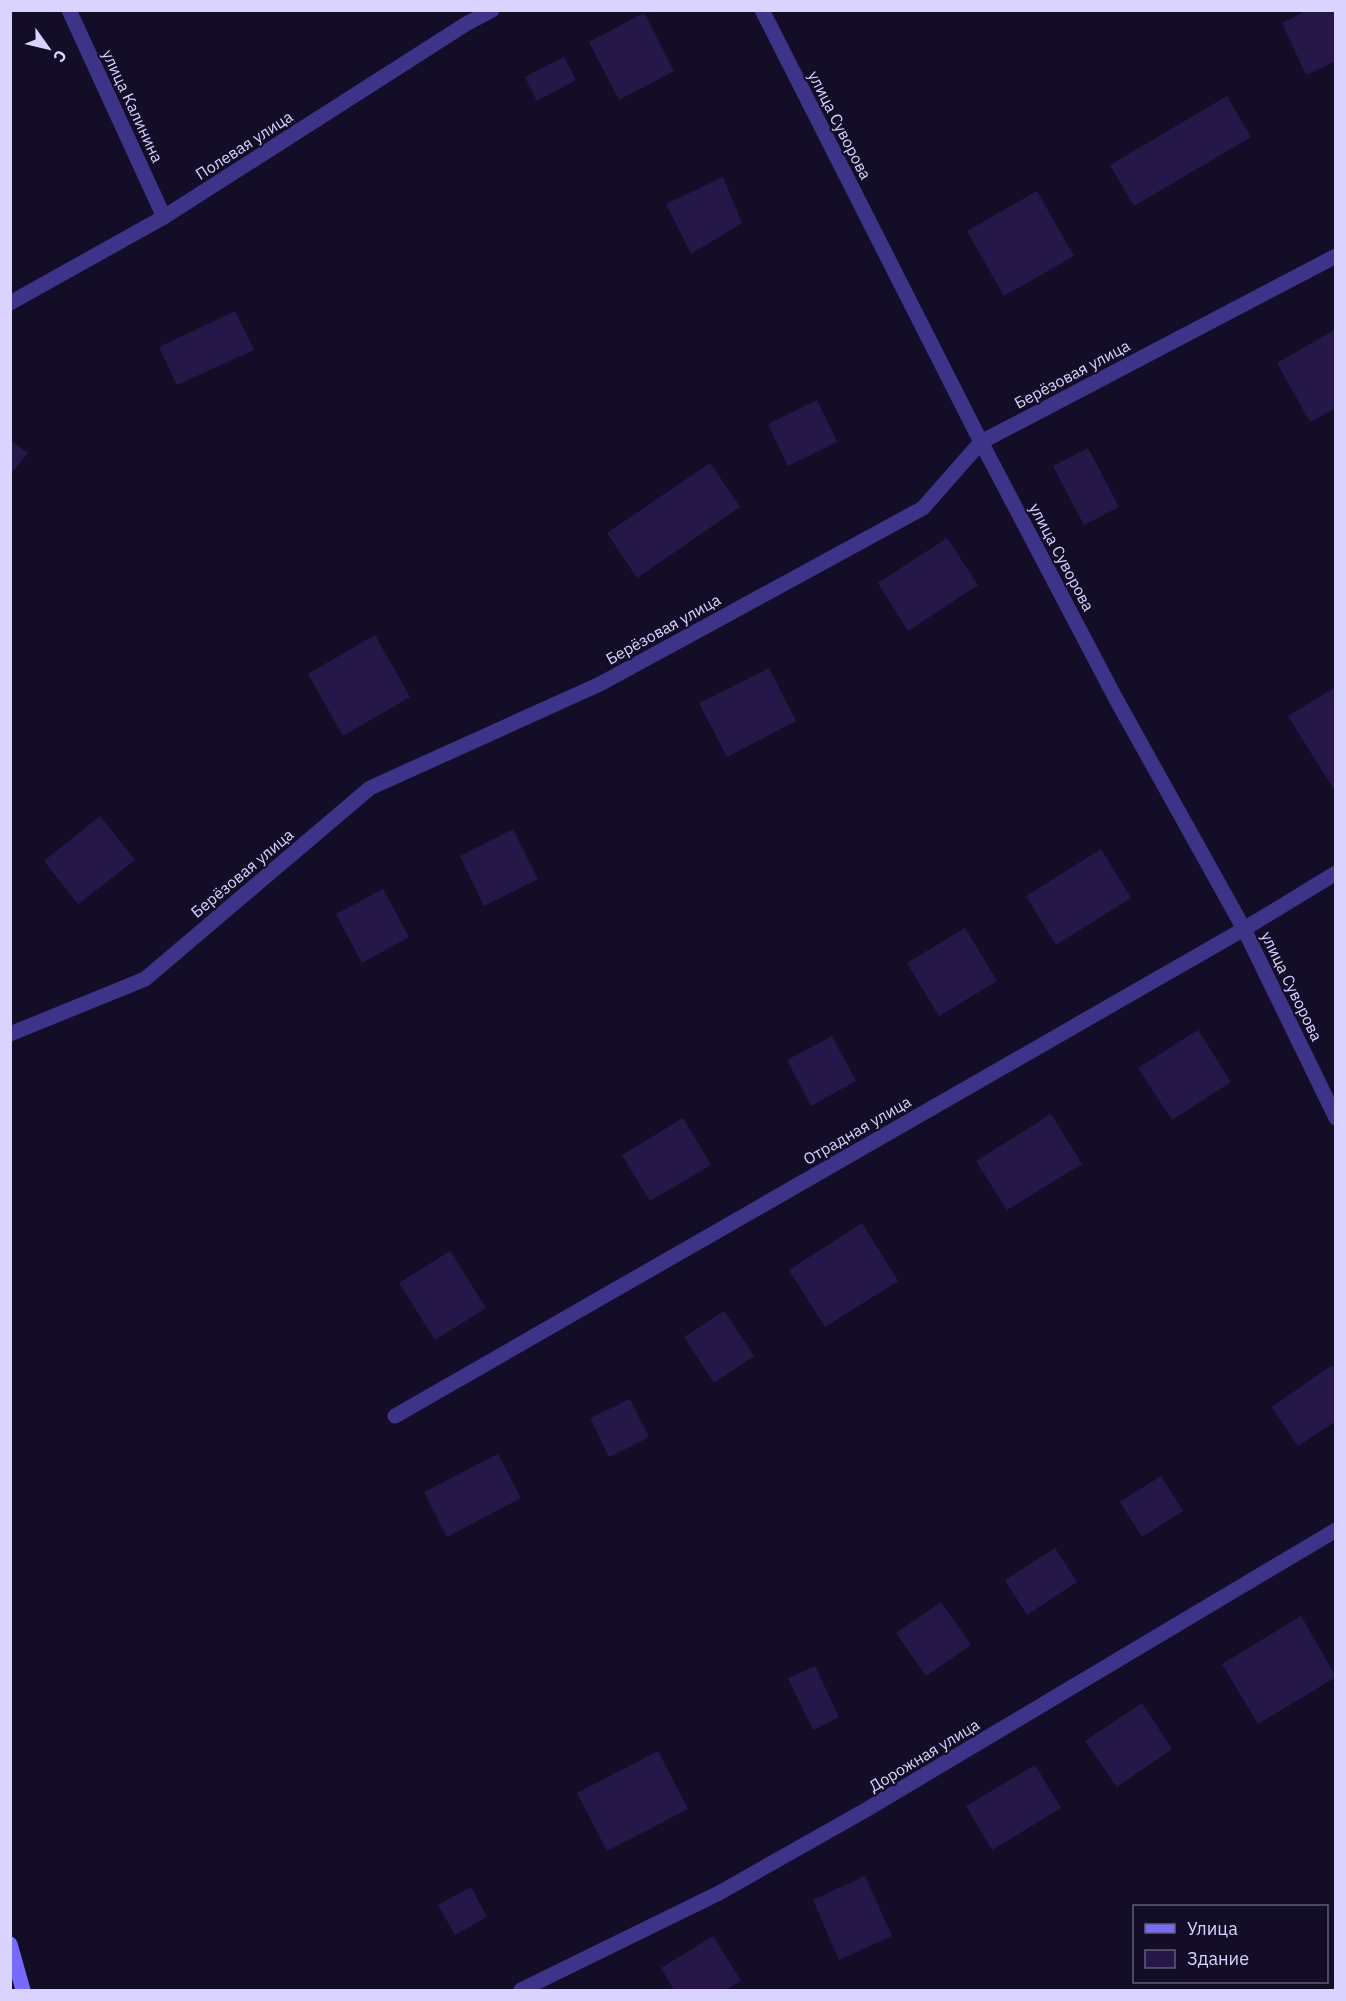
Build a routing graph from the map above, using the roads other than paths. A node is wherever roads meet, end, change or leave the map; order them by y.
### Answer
1 (69, 10) edge
2 (492, 10) edge
3 (762, 10) edge
4 (164, 217) junction
5 (1335, 256) edge
6 (10, 303) edge
7 (981, 442) junction
8 (1335, 873) edge
9 (1244, 929) junction
10 (10, 1034) edge
11 (1335, 1118) edge
12 (395, 1416) dead end
13 (1335, 1530) edge
14 (10, 1944) edge
15 (23, 1990) edge
16 (521, 1990) edge

1 - 4 street, улица Калинина
2 - 4 street, Полевая улица
3 - 7 street, улица Суворова
4 - 6 street, Полевая улица
5 - 7 street, Берёзовая улица
7 - 9 street, улица Суворова
7 - 10 street, Берёзовая улица
8 - 9 street, Отрадная улица
9 - 11 street, улица Суворова
9 - 12 street, Отрадная улица
13 - 16 street, Дорожная улица
14 - 15 main road

